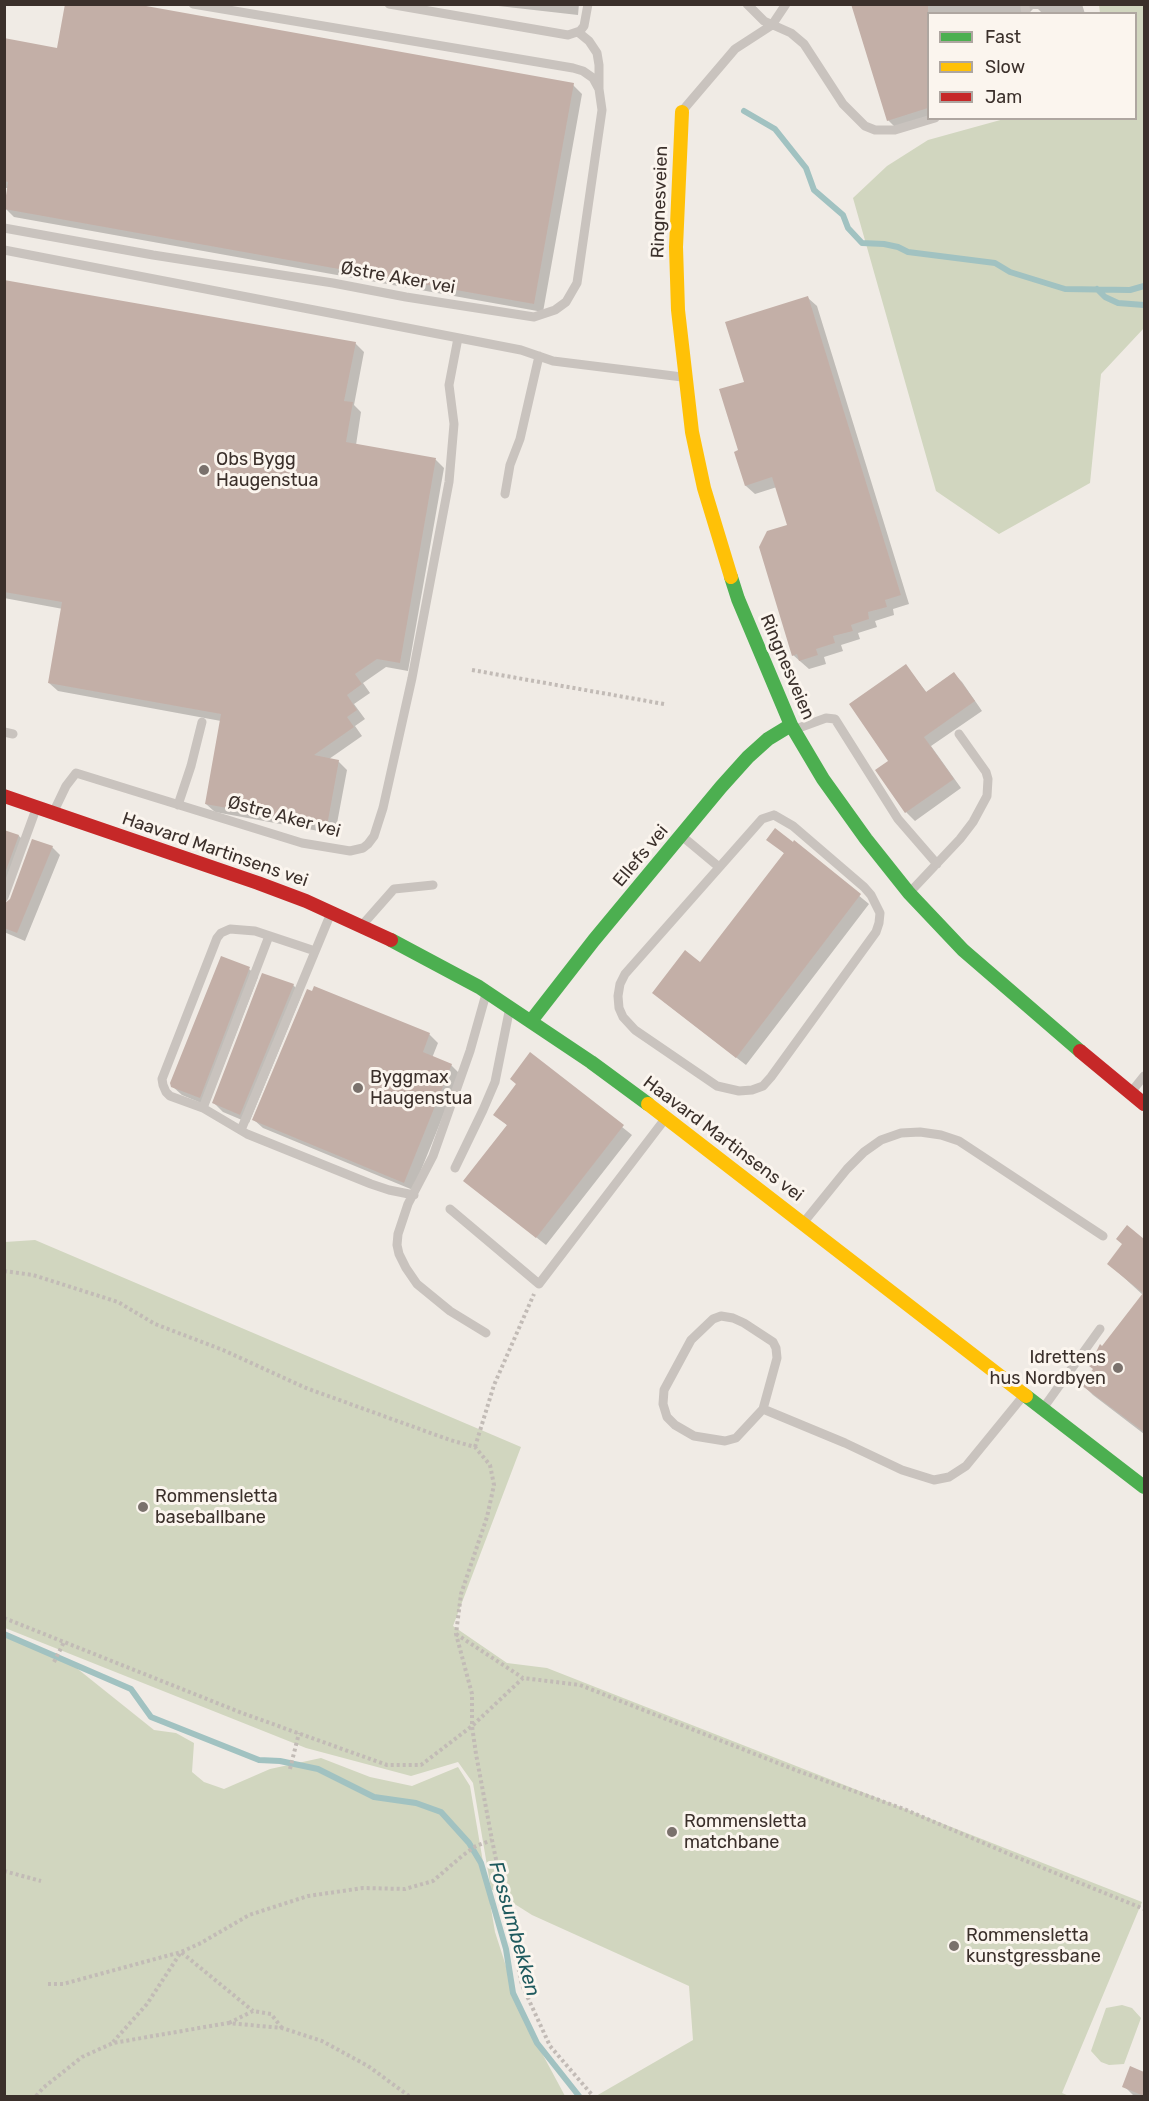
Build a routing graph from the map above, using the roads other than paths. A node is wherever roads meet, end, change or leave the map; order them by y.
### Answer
1 (193, 4) edge
2 (389, 4) edge
3 (588, 4) edge
4 (747, 4) edge
5 (786, 4) edge
6 (247, 9) edge
7 (772, 25) junction
8 (578, 32) junction
9 (599, 88) junction
10 (682, 112) joint
11 (928, 120) edge
12 (4, 228) edge
13 (4, 250) edge
14 (458, 338) junction
15 (539, 356) junction
16 (685, 377) junction
17 (505, 494) dead end
18 (201, 722) dead end
19 (793, 728) junction
20 (959, 734) dead end
21 (4, 796) edge
22 (178, 805) junction
23 (37, 807) junction
24 (54, 813) junction
25 (681, 836) junction
26 (937, 864) junction
27 (719, 867) junction
28 (433, 885) dead end
29 (909, 893) junction
30 (4, 897) edge
31 (332, 913) junction
32 (362, 926) junction
33 (269, 936) junction
34 (315, 951) junction
35 (486, 992) junction
36 (511, 1007) junction
37 (531, 1021) junction
38 (1144, 1076) edge
39 (1131, 1092) junction
40 (1144, 1104) edge
41 (203, 1108) junction
42 (666, 1117) junction
43 (241, 1130) junction
44 (455, 1168) dead end
45 (414, 1195) junction
46 (450, 1209) dead end
47 (803, 1223) junction
48 (1103, 1236) dead end
49 (1100, 1329) dead end
50 (486, 1333) dead end
51 (1025, 1394) junction
52 (1043, 1408) junction
53 (763, 1409) junction
54 (1144, 1487) edge

1 - 6 lane
2 - 8 lane
3 - 8 lane
4 - 7 lane
5 - 7 lane
6 - 9 lane
7 - 10 lane
7 - 11 lane
8 - 9 lane, Østre Aker vei
9 - 12 lane, Østre Aker vei
10 - 16 street, Ringnesveien
13 - 14 lane
14 - 15 lane
14 - 22 lane, Østre Aker vei
15 - 16 lane
15 - 17 lane
16 - 19 street, Ringnesveien
18 - 22 lane
19 - 25 street, Ellefs vei
19 - 26 lane
19 - 29 street, Ringnesveien
20 - 26 lane
21 - 23 street, Haavard Martinsens vei
22 - 24 lane, Østre Aker vei
23 - 24 street, Haavard Martinsens vei
23 - 30 lane
24 - 31 street, Haavard Martinsens vei
25 - 27 lane
25 - 37 street, Ellefs vei
26 - 29 lane
27 - 27 lane
28 - 32 lane
29 - 39 street, Ringnesveien
31 - 32 street, Haavard Martinsens vei
31 - 34 lane
32 - 35 street, Haavard Martinsens vei
33 - 34 lane
33 - 41 lane
33 - 41 lane
34 - 43 lane
35 - 36 street, Haavard Martinsens vei
35 - 45 lane
36 - 37 street, Haavard Martinsens vei
36 - 44 lane
37 - 42 street, Haavard Martinsens vei
38 - 39 lane
39 - 40 street, Ringnesveien
41 - 43 lane
42 - 46 lane
42 - 47 street, Haavard Martinsens vei
43 - 45 lane
45 - 50 lane
47 - 48 lane
47 - 51 street, Haavard Martinsens vei
49 - 52 lane
51 - 52 street, Haavard Martinsens vei
51 - 53 lane
52 - 54 street, Haavard Martinsens vei
53 - 53 lane

